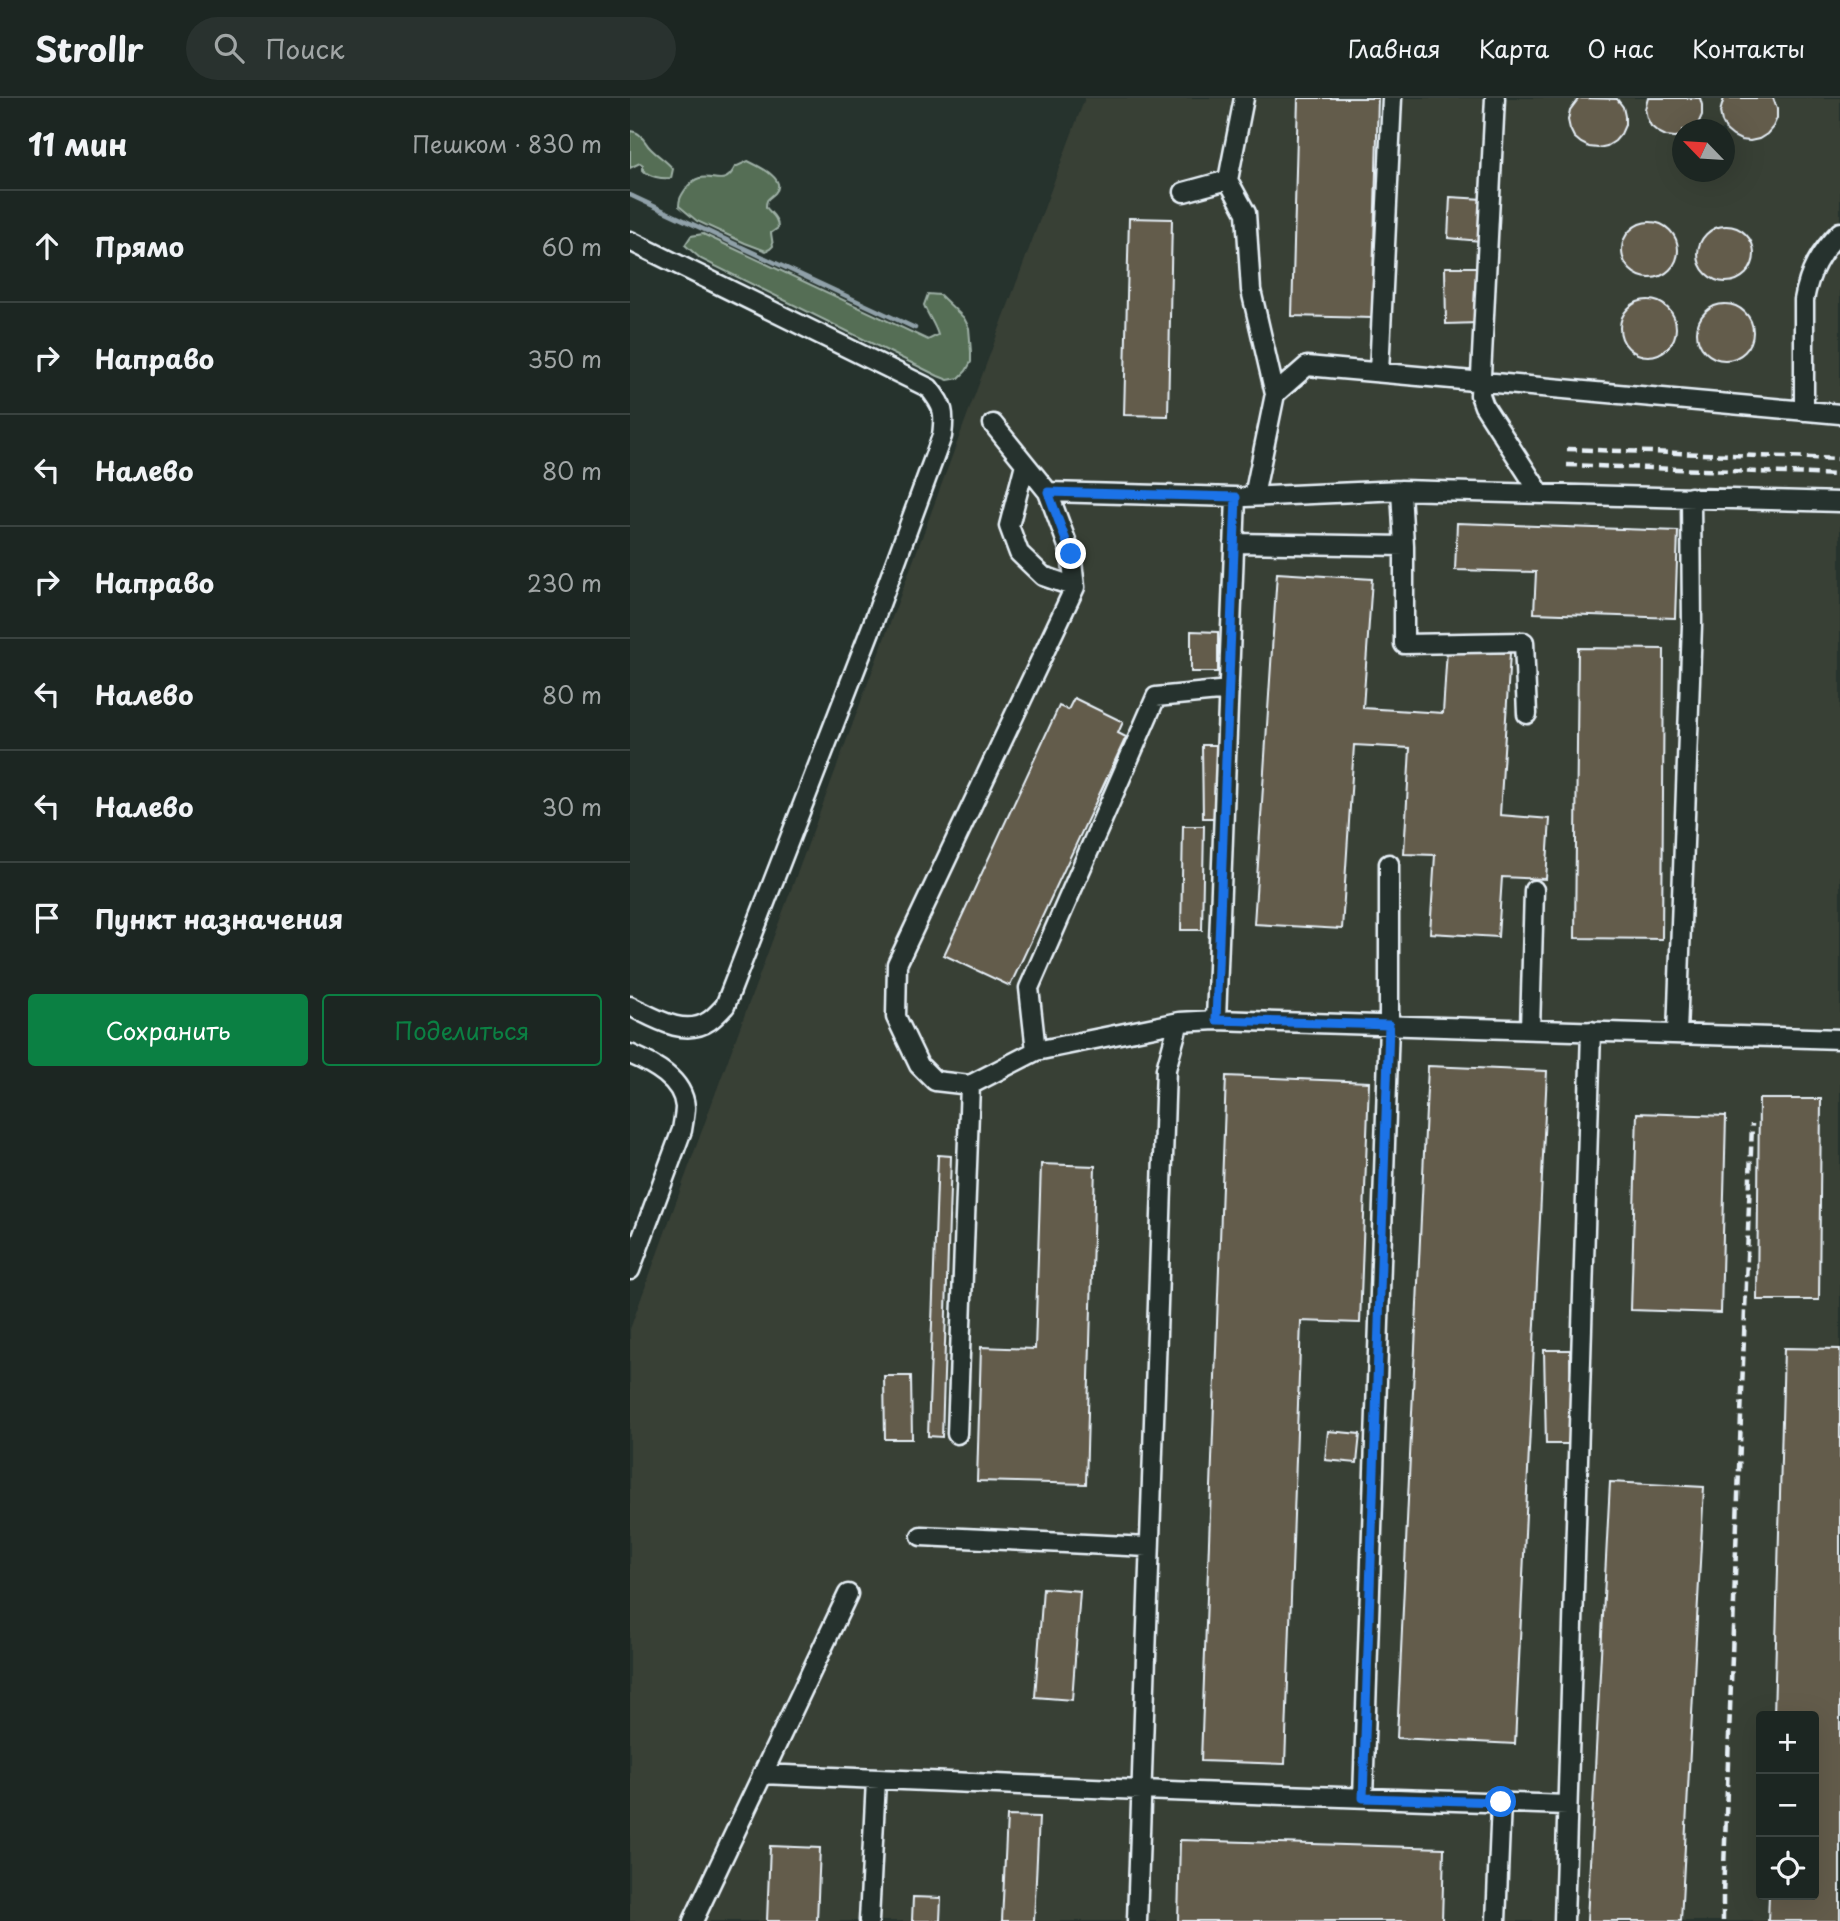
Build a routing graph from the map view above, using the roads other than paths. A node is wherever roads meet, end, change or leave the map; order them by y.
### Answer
1 (1244, 98) edge
2 (1392, 98) edge
3 (1494, 98) edge
4 (1228, 180) junction
5 (1184, 192) dead end
6 (1840, 232) edge
7 (630, 241) edge
8 (1379, 372) junction
9 (1481, 382) junction
10 (1275, 394) junction
11 (1804, 411) junction
12 (1840, 414) edge
13 (993, 424) dead end
14 (1025, 464) junction
15 (1401, 490) junction
16 (1048, 492) junction
17 (1539, 494) junction
18 (1245, 497) junction
19 (1691, 497) junction
20 (1840, 502) edge
21 (1234, 543) junction
22 (1404, 547) junction
23 (1075, 587) junction
24 (1229, 690) junction
25 (1527, 714) dead end
26 (1389, 864) dead end
27 (1534, 890) dead end
28 (630, 1006) edge
29 (1216, 1020) junction
30 (1179, 1023) junction
31 (1389, 1025) junction
32 (1530, 1029) junction
33 (1591, 1031) junction
34 (1677, 1034) junction
35 (1840, 1039) edge
36 (1036, 1052) junction
37 (630, 1054) edge
38 (971, 1085) junction
39 (630, 1270) edge
40 (957, 1434) dead end
41 (920, 1536) dead end
42 (1148, 1547) junction
43 (848, 1594) dead end
44 (762, 1774) junction
45 (876, 1780) junction
46 (1141, 1790) junction
47 (1363, 1798) junction
48 (1501, 1802) junction
49 (1567, 1805) junction
50 (693, 1921) edge
51 (869, 1921) edge
52 (1137, 1921) edge
53 (1496, 1921) edge
54 (1564, 1921) edge

1 - 4 lane
2 - 8 lane
3 - 9 lane
4 - 5 lane
4 - 10 lane
6 - 11 lane
7 - 28 lane
8 - 9 lane
8 - 10 lane
9 - 11 lane
9 - 17 lane
10 - 18 lane
11 - 12 lane
13 - 14 lane
14 - 16 lane
14 - 23 lane
15 - 17 lane
15 - 18 lane
15 - 22 lane
16 - 18 lane
16 - 23 lane
17 - 19 lane
18 - 21 lane
19 - 20 lane
19 - 34 lane
21 - 22 lane
21 - 24 lane
22 - 25 lane
23 - 38 lane
24 - 29 lane
24 - 36 lane
26 - 31 lane
27 - 32 lane
29 - 30 lane
29 - 31 lane
30 - 36 lane
30 - 42 lane
31 - 32 lane
31 - 47 lane
32 - 33 lane
33 - 34 lane
33 - 49 lane
34 - 35 lane
36 - 38 lane
37 - 39 lane
38 - 40 lane
41 - 42 lane
42 - 46 lane
43 - 44 lane
44 - 45 lane
44 - 50 lane
45 - 46 lane
45 - 51 lane
46 - 47 lane
46 - 52 lane
47 - 48 lane
48 - 49 lane
48 - 53 lane
49 - 54 lane

